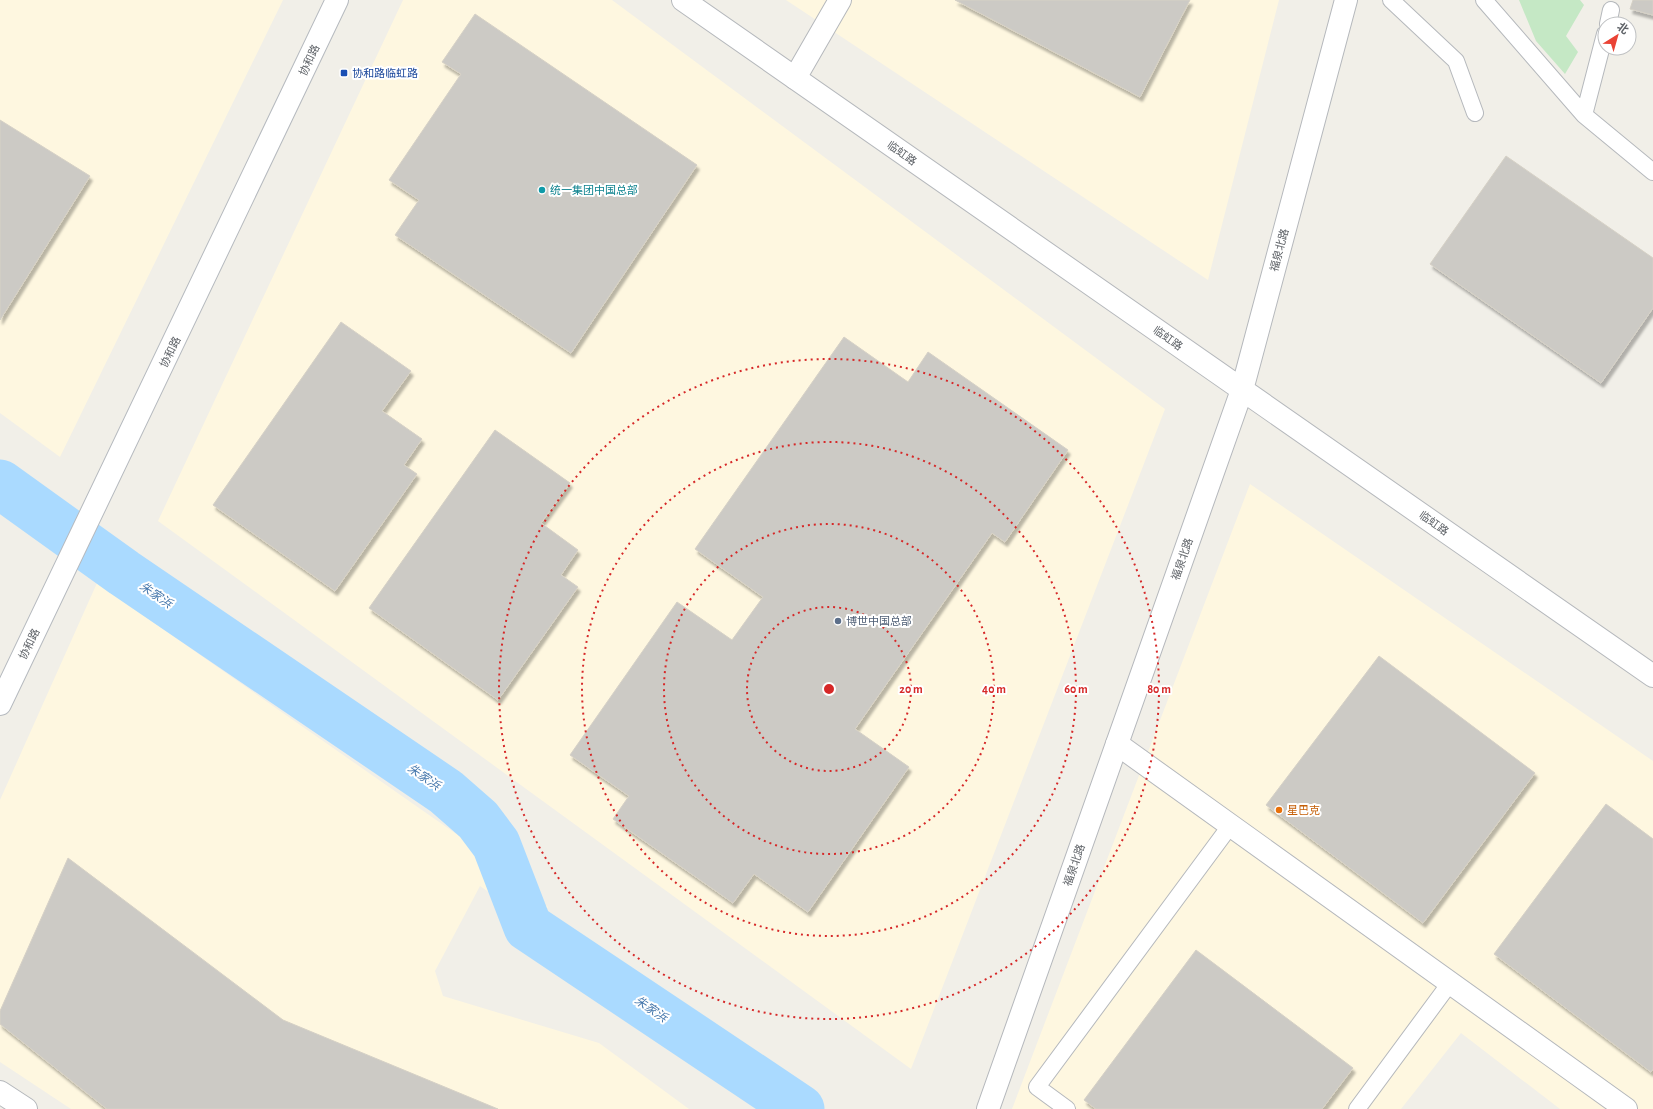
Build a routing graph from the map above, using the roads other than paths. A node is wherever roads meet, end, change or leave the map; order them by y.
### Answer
1 (337, 0) edge
2 (683, 0) edge
3 (840, 0) edge
4 (1346, 0) edge
5 (1391, 0) edge
6 (1484, 0) edge
7 (1599, 56) edge
8 (795, 78) junction
9 (1475, 113) dead end
10 (1584, 115) junction
11 (1653, 172) edge
12 (1242, 390) junction
13 (1653, 676) edge
14 (0, 704) edge
15 (1117, 744) junction
16 (1230, 826) junction
17 (1450, 983) junction
18 (0, 1092) edge
19 (26, 1109) edge
20 (988, 1109) edge
21 (1067, 1109) edge
22 (1357, 1109) edge
23 (1626, 1109) edge

1 - 14 street, 协和路
2 - 8 street, 临虹路
3 - 8 street
4 - 12 street, 福泉北路
5 - 9 lane
6 - 10 lane
7 - 10 lane
8 - 12 street, 临虹路
10 - 11 lane
12 - 13 street, 临虹路
12 - 15 street, 福泉北路
15 - 16 street
15 - 20 street, 福泉北路
16 - 17 street
16 - 21 lane
17 - 22 lane
17 - 23 street
18 - 19 street

